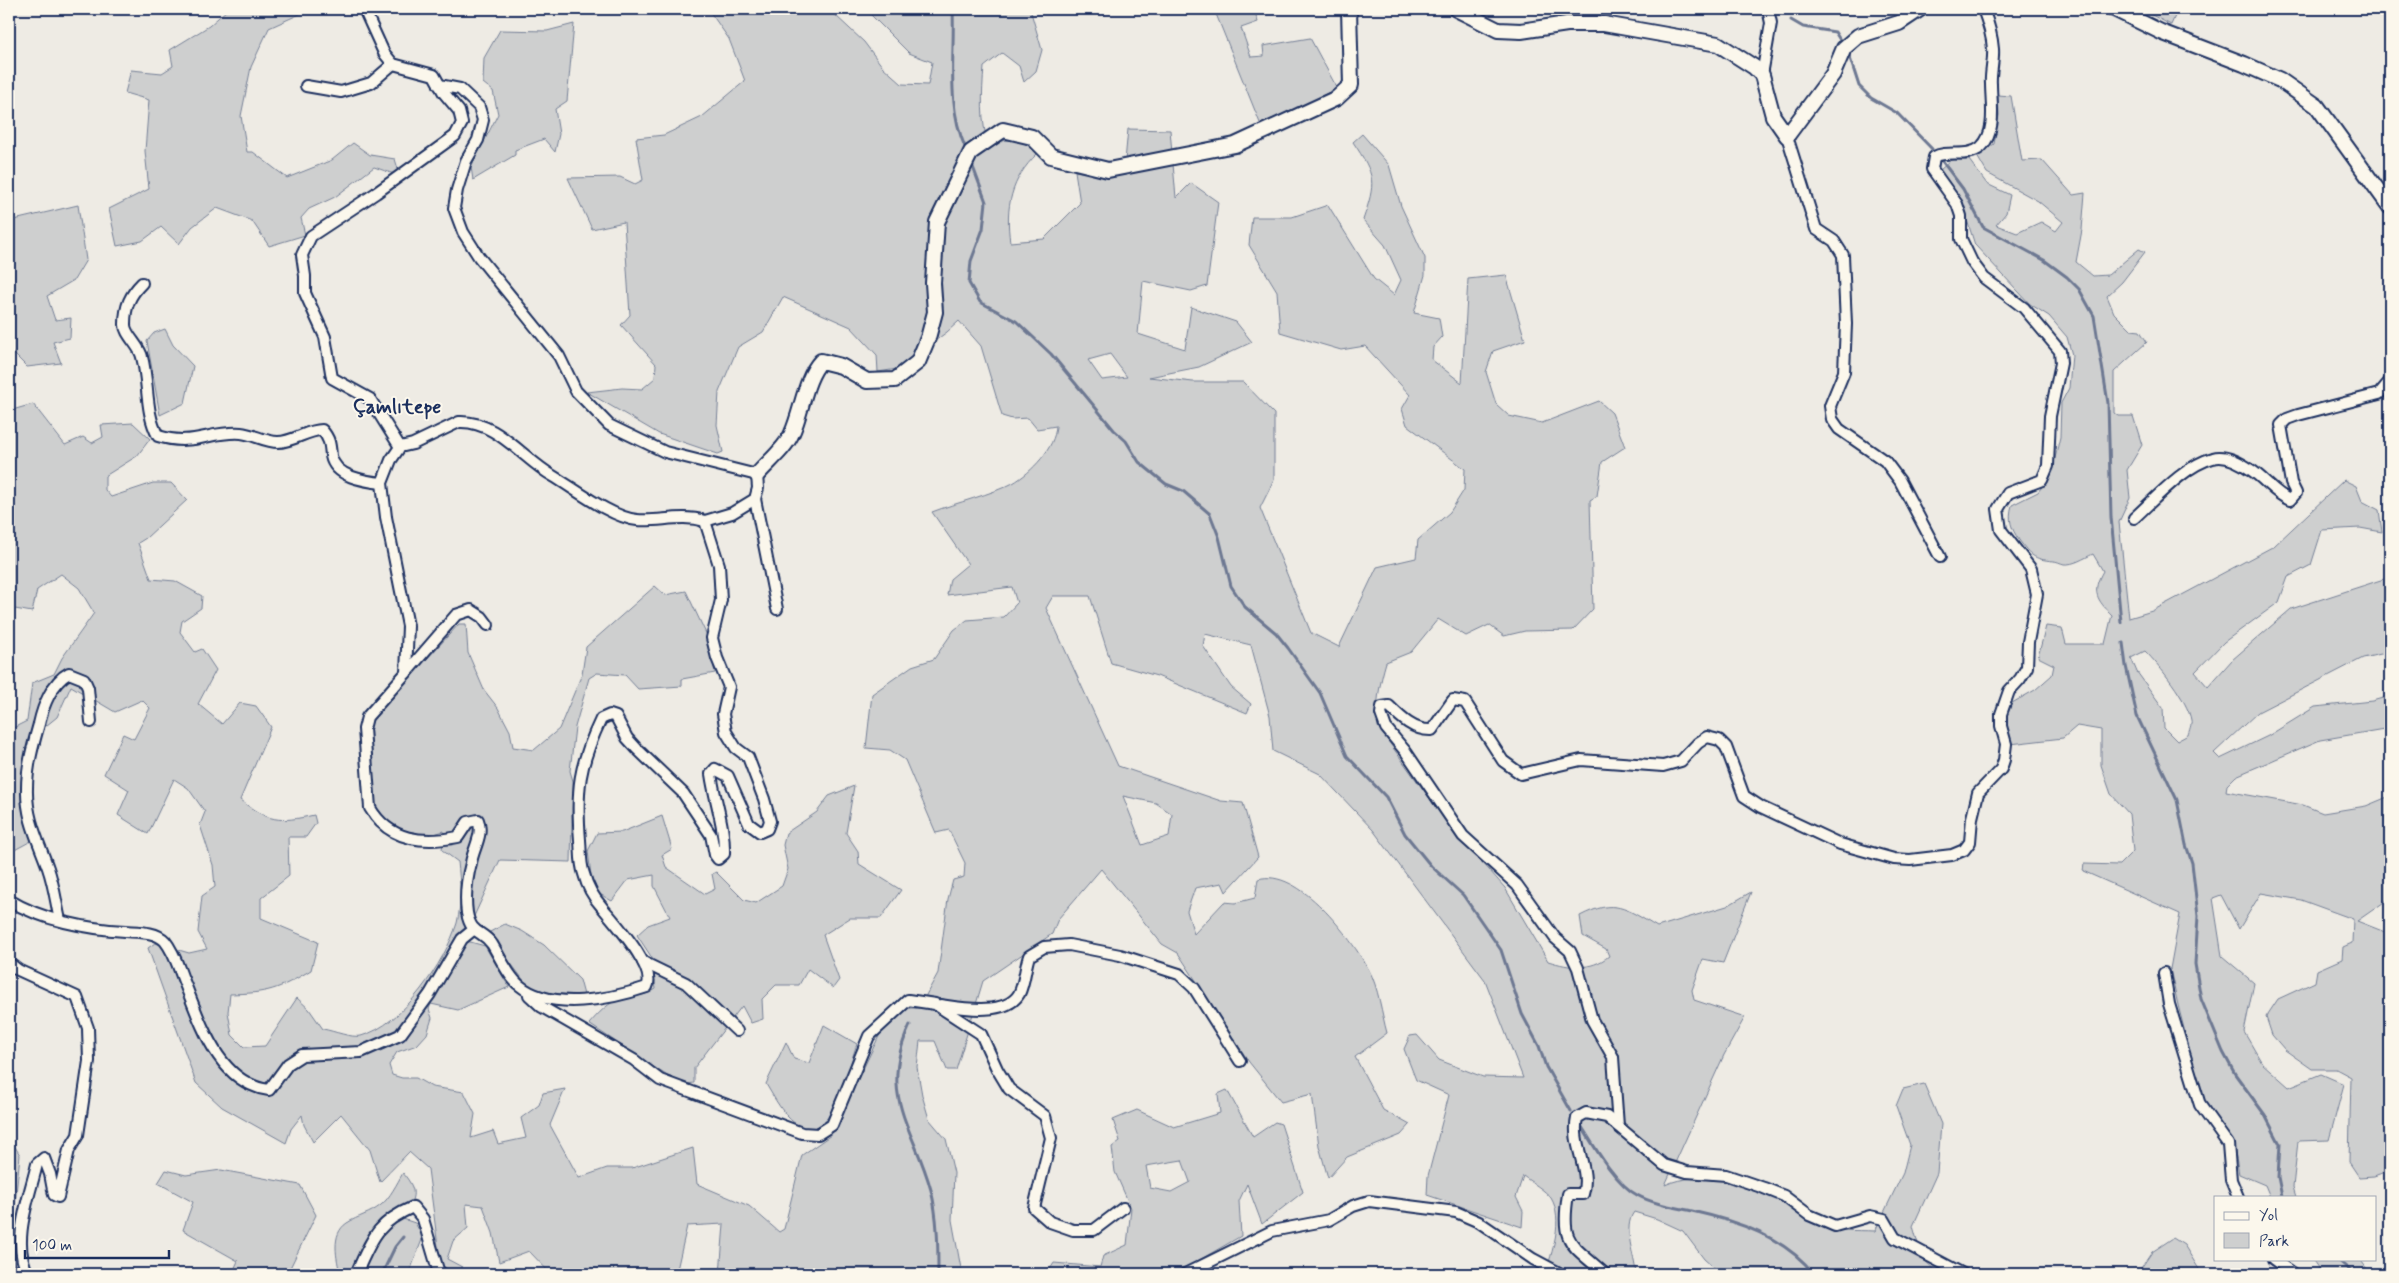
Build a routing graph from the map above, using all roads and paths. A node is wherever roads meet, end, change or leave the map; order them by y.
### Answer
1 (364, 9) edge
2 (1348, 9) edge
3 (1456, 9) edge
4 (1768, 9) edge
5 (1920, 9) edge
6 (1982, 9) edge
7 (2114, 9) edge
8 (393, 64) junction
9 (1762, 75) junction
10 (439, 85) junction
11 (306, 86) dead end
12 (1787, 136) junction
13 (2390, 207) edge
14 (142, 283) dead end
15 (2390, 381) edge
16 (400, 447) junction
17 (756, 475) junction
18 (382, 483) junction
19 (755, 499) junction
20 (2134, 518) dead end
21 (705, 521) junction
22 (1940, 557) dead end
23 (778, 609) dead end
24 (488, 625) dead end
25 (406, 673) junction
26 (91, 722) dead end
27 (9, 900) edge
28 (60, 920) junction
29 (473, 930) junction
30 (643, 962) junction
31 (9, 963) edge
32 (2164, 974) dead end
33 (518, 984) junction
34 (935, 1004) junction
35 (737, 1031) dead end
36 (1240, 1061) dead end
37 (1618, 1126) junction
38 (2238, 1196) edge
39 (1122, 1208) dead end
40 (2274, 1260) edge
41 (28, 1274) edge
42 (356, 1274) edge
43 (442, 1274) edge
44 (1185, 1274) edge
45 (1561, 1274) edge
46 (1605, 1274) edge
47 (1963, 1274) edge
48 (2294, 1274) edge

1 - 8 street
2 - 17 street
3 - 9 street
4 - 9 street
5 - 12 street
6 - 37 street
7 - 13 street
8 - 10 street
8 - 11 street
9 - 12 street
10 - 16 street
10 - 17 street
12 - 22 street
14 - 18 street
15 - 20 street
16 - 18 street
16 - 21 street
17 - 19 street
18 - 25 street
19 - 21 street
19 - 23 street
21 - 30 street
24 - 25 street
25 - 29 street
26 - 28 street
27 - 28 street
28 - 29 street
29 - 33 street
30 - 33 street
30 - 35 street
31 - 41 street
32 - 38 street
33 - 34 street
34 - 36 street
34 - 39 street
37 - 46 street
37 - 47 street
40 - 48 street
42 - 43 street
44 - 45 street

